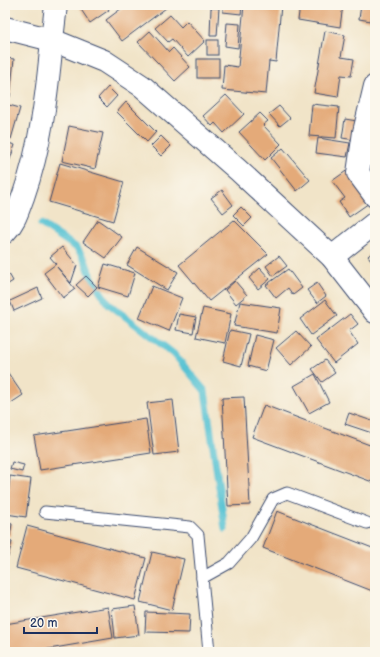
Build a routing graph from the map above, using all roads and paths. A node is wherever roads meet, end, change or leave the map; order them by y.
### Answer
1 (56, 5) edge
2 (5, 28) edge
3 (52, 40) junction
4 (375, 86) edge
5 (375, 196) edge
6 (375, 223) edge
7 (5, 232) edge
8 (332, 257) junction
9 (375, 312) edge
10 (45, 512) dead end
11 (367, 523) dead end
12 (202, 578) junction
13 (209, 652) edge

1 - 3 street
2 - 3 street
3 - 7 street
3 - 8 street
4 - 5 street
6 - 8 street
8 - 9 street
10 - 12 lane
11 - 12 lane
12 - 13 lane

